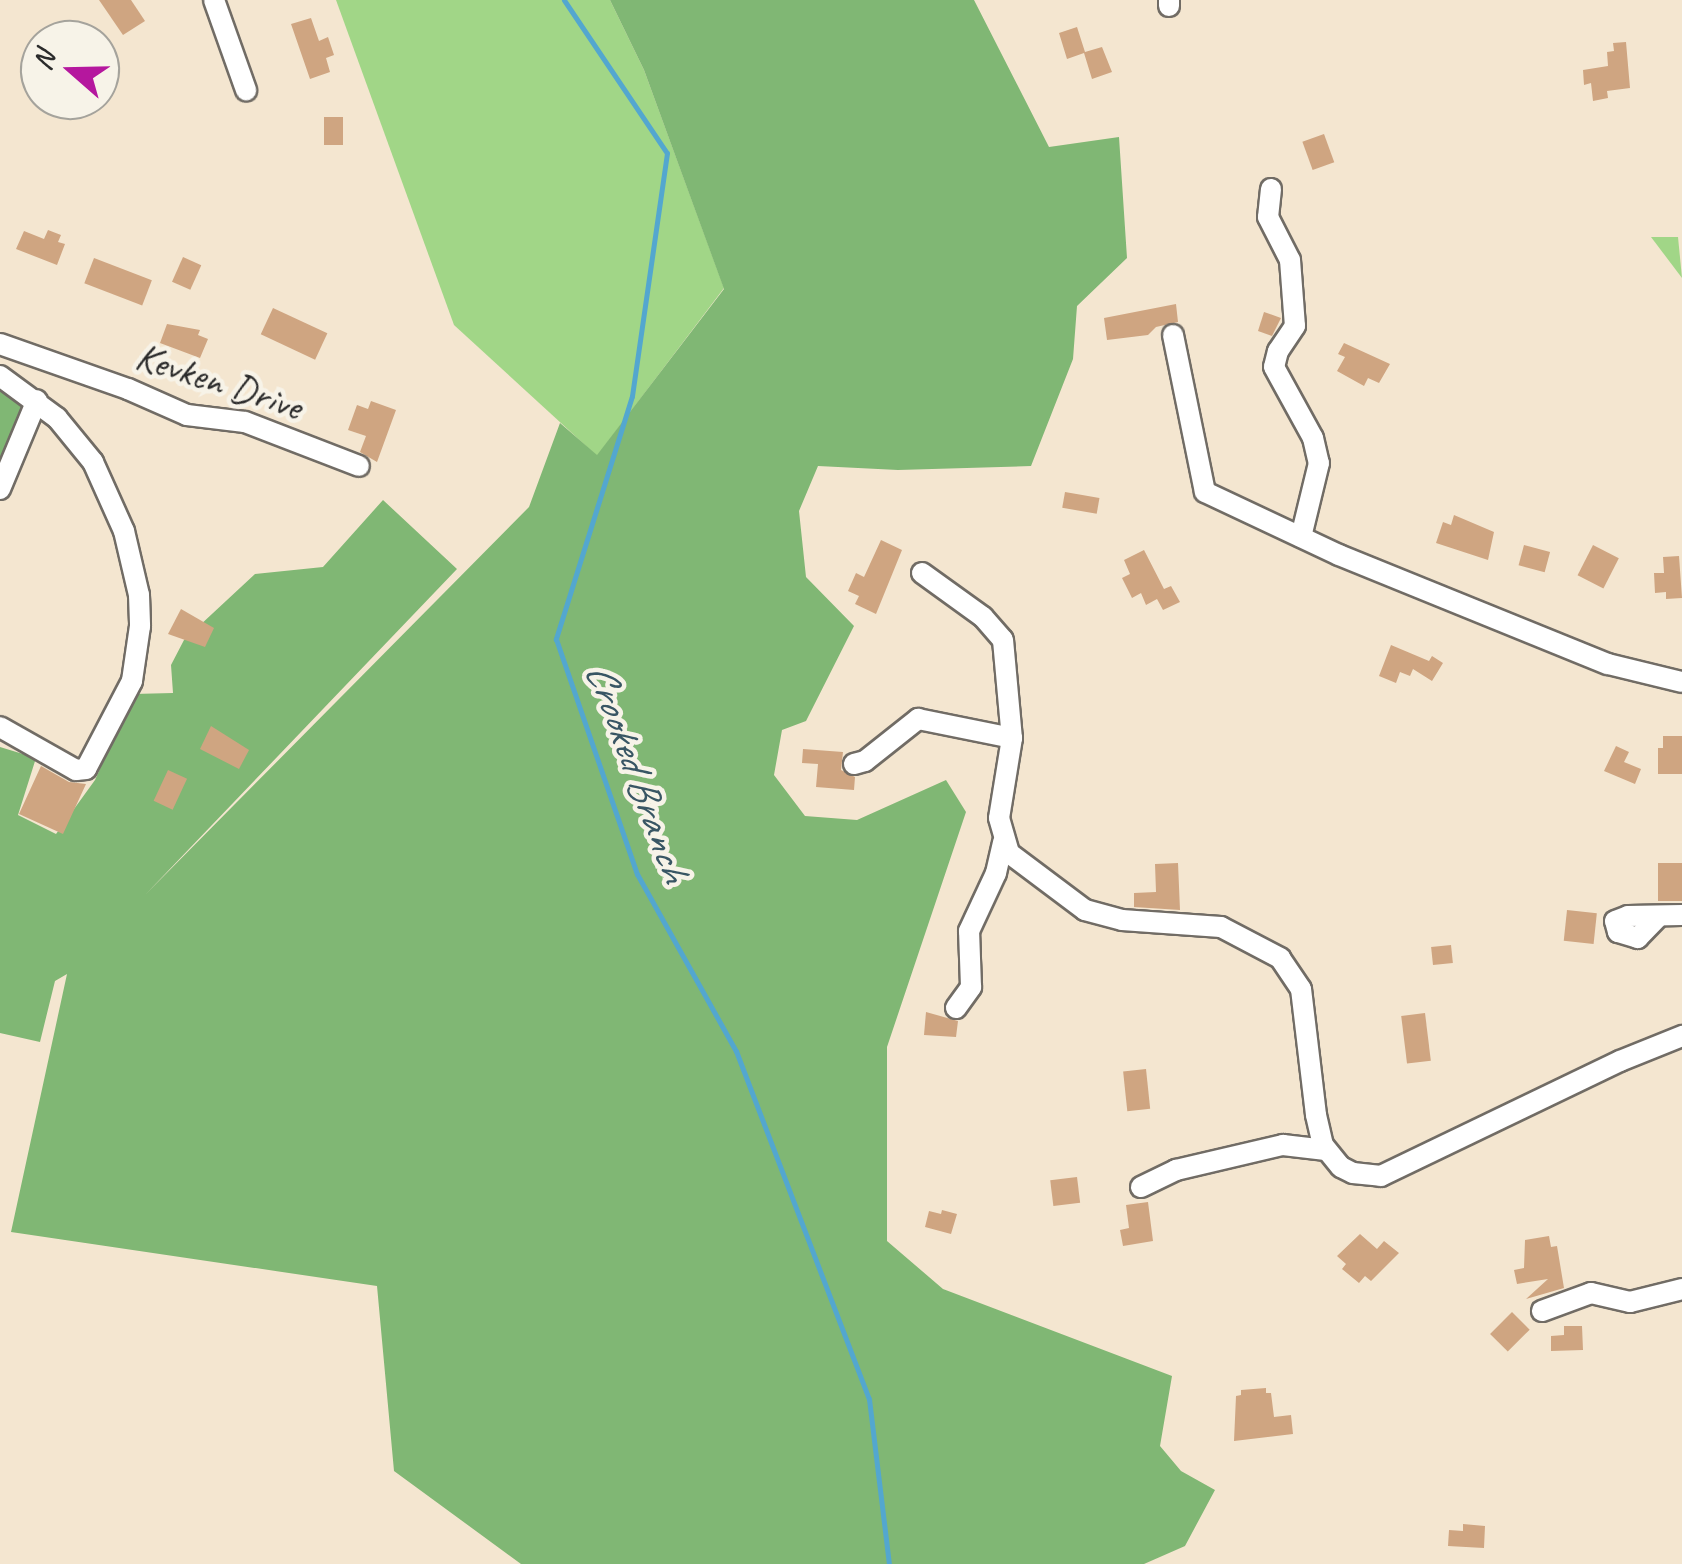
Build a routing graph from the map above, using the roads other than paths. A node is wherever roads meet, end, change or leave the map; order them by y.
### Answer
1 (214, 0) edge
2 (246, 90) dead end
3 (1271, 189) dead end
4 (1173, 336) dead end
5 (0, 344) edge
6 (0, 376) edge
7 (37, 400) junction
8 (359, 466) dead end
9 (0, 488) edge
10 (1302, 538) junction
11 (922, 573) dead end
12 (1682, 682) edge
13 (0, 726) edge
14 (1012, 738) junction
15 (854, 764) dead end
16 (1003, 842) junction
17 (1682, 916) edge
18 (1656, 918) dead end
19 (956, 1008) dead end
20 (1682, 1036) edge
21 (1326, 1150) junction
22 (1141, 1187) dead end
23 (1682, 1289) edge
24 (1542, 1310) dead end

1 - 2 street
3 - 10 street
4 - 10 street
5 - 8 street, Kevken Drive
6 - 7 street
7 - 9 street
7 - 13 street
10 - 12 street
11 - 14 street
14 - 15 street
14 - 16 street
16 - 19 street
16 - 21 street
17 - 18 street
20 - 21 street
21 - 22 street
23 - 24 street

